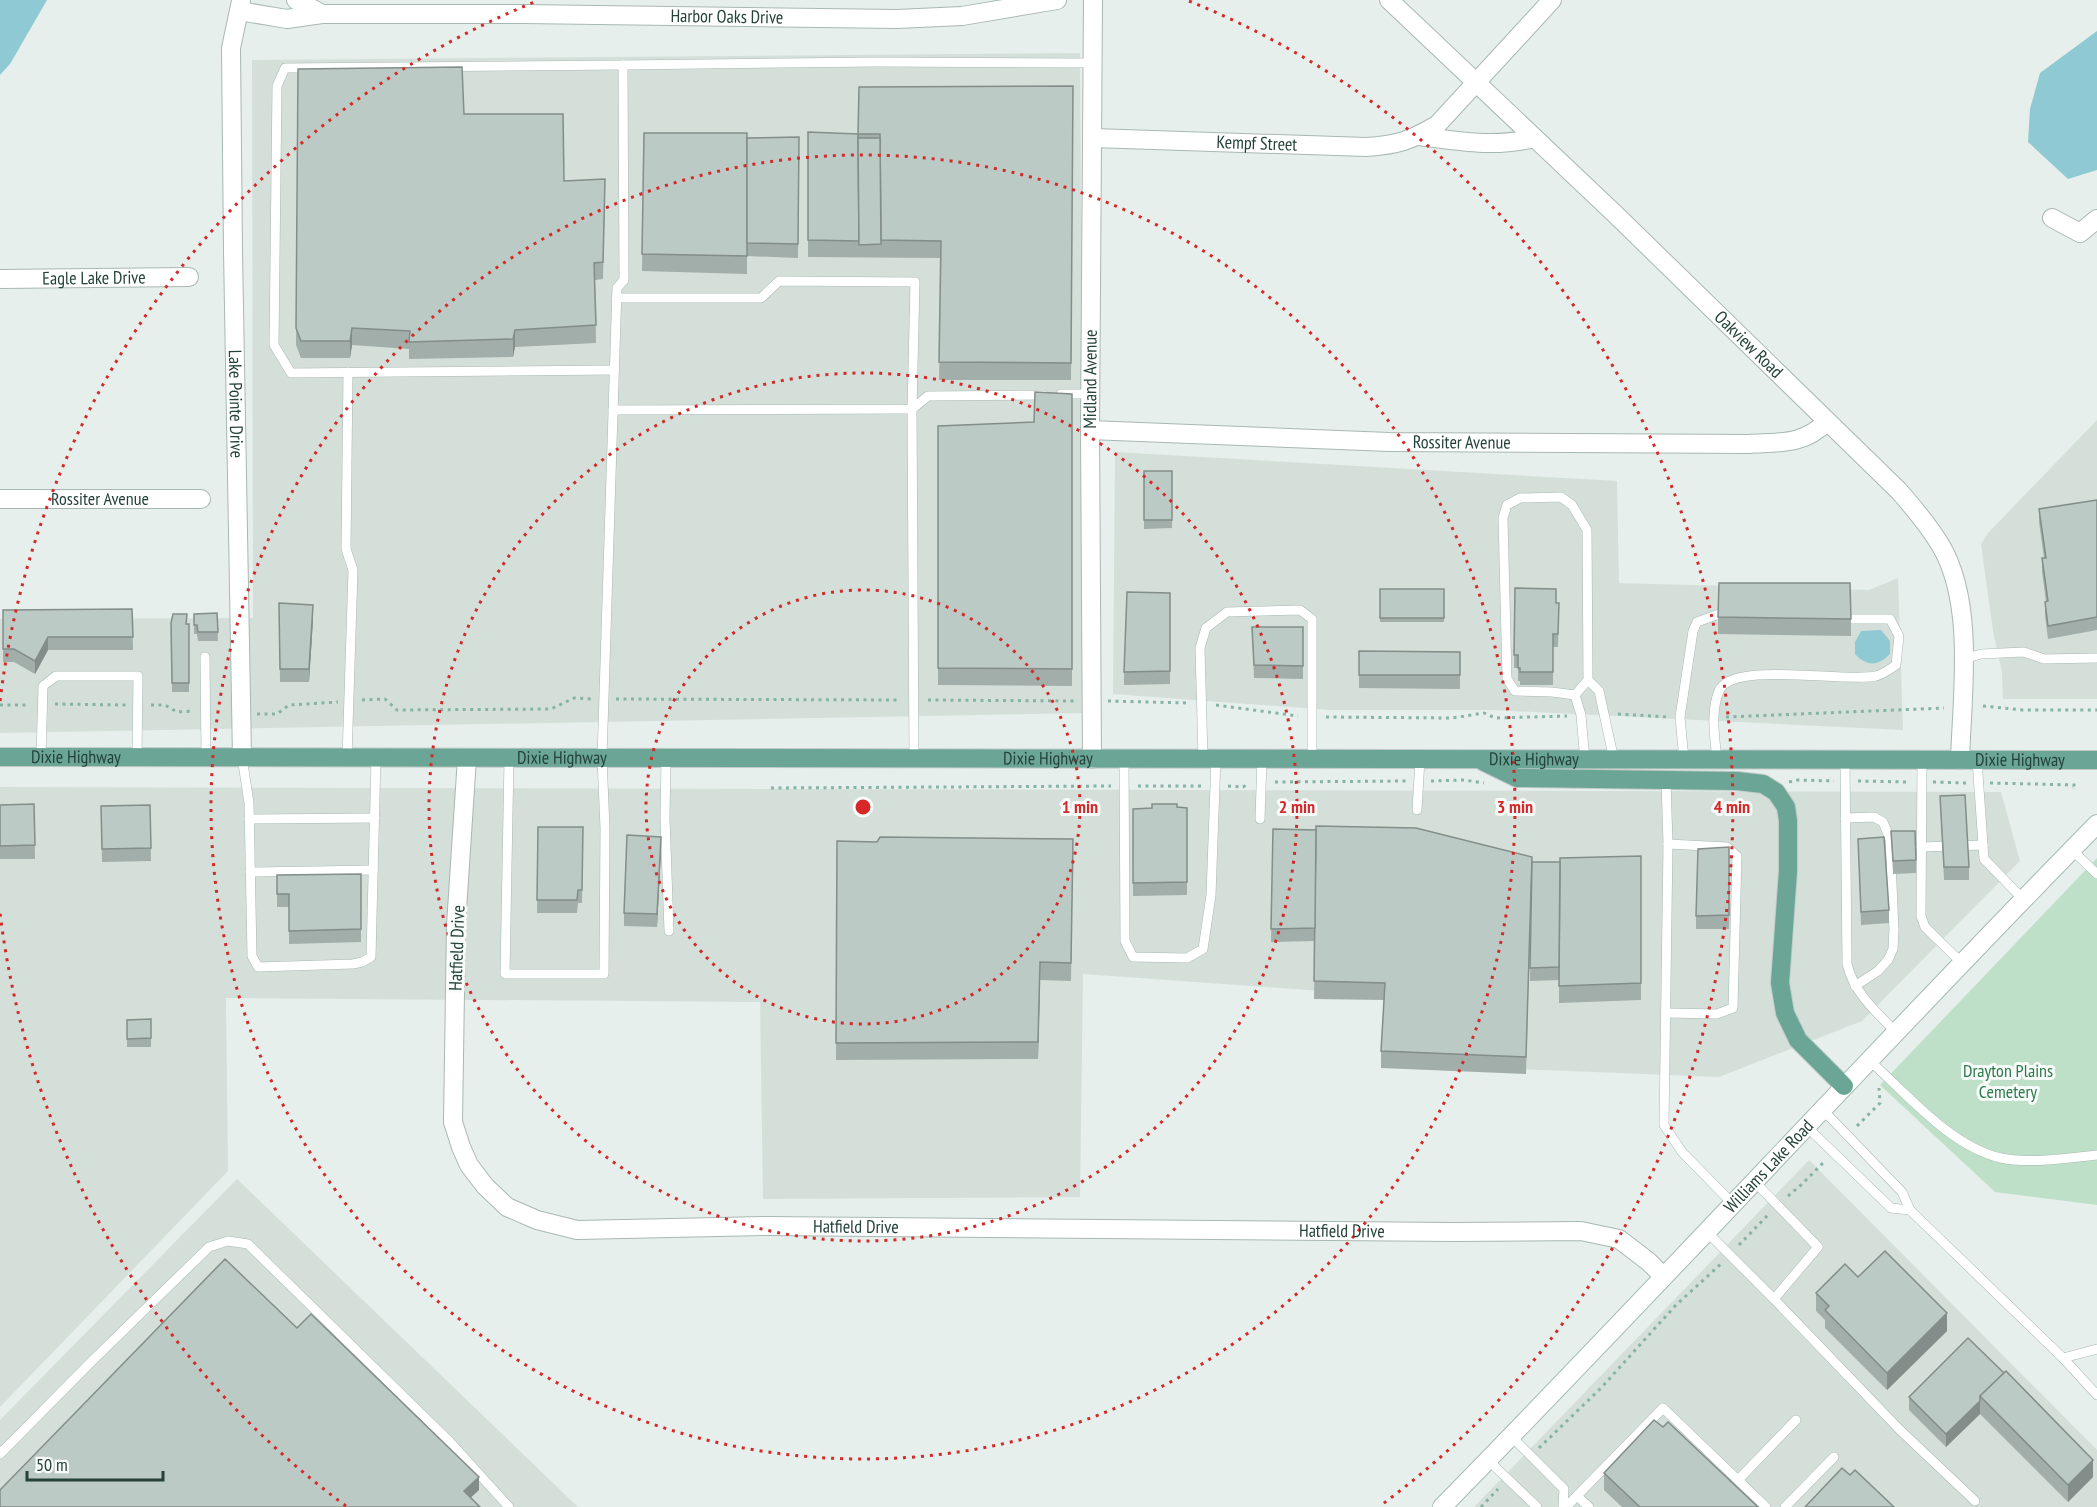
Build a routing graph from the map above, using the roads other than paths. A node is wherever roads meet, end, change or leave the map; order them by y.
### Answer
1 (296, 0) edge
2 (1058, 0) edge
3 (1082, 0) edge
4 (1093, 0) edge
5 (1389, 0) edge
6 (1552, 0) edge
7 (1018, 3) edge
8 (240, 6) edge
9 (631, 8) edge
10 (322, 15) junction
11 (1092, 63) junction
12 (623, 65) junction
13 (1475, 82) junction
14 (1418, 136) junction
15 (1093, 138) junction
16 (1534, 138) junction
17 (2052, 218) dead end
18 (2097, 219) edge
19 (189, 277) dead end
20 (0, 279) edge
21 (616, 298) junction
22 (614, 370) junction
23 (348, 372) junction
24 (1091, 394) junction
25 (912, 409) junction
26 (613, 410) junction
27 (1827, 422) junction
28 (1090, 430) junction
29 (0, 499) edge
30 (201, 499) dead end
31 (1719, 614) edge
32 (1850, 619) edge
33 (205, 657) dead end
34 (2097, 658) edge
35 (1963, 659) junction
36 (1588, 680) junction
37 (1575, 695) junction
38 (0, 757) edge
39 (41, 757) junction
40 (137, 757) junction
41 (206, 757) junction
42 (242, 757) junction
43 (347, 758) junction
44 (376, 758) junction
45 (467, 758) junction
46 (509, 758) junction
47 (602, 758) junction
48 (666, 758) junction
49 (1209, 758) junction
50 (1263, 758) junction
51 (1312, 758) junction
52 (914, 759) junction
53 (1092, 759) junction
54 (1124, 759) junction
55 (1420, 759) junction
56 (1480, 760) junction
57 (1585, 760) junction
58 (1614, 760) junction
59 (1684, 760) junction
60 (1717, 760) junction
61 (1845, 760) junction
62 (1922, 760) junction
63 (1968, 760) junction
64 (2097, 760) edge
65 (1666, 781) junction
66 (1417, 810) dead end
67 (375, 818) junction
68 (1845, 818) junction
69 (249, 819) junction
70 (1260, 819) dead end
71 (2097, 824) edge
72 (1668, 844) junction
73 (1983, 845) junction
74 (1921, 847) junction
75 (2072, 850) junction
76 (373, 870) junction
77 (250, 872) junction
78 (2097, 874) edge
79 (2023, 899) junction
80 (669, 931) dead end
81 (1962, 963) junction
82 (1855, 986) junction
83 (1667, 1013) junction
84 (1896, 1032) junction
85 (1869, 1060) junction
86 (1844, 1086) junction
87 (1822, 1109) junction
88 (1806, 1126) junction
89 (2097, 1155) edge
90 (1754, 1181) junction
91 (1732, 1203) junction
92 (1910, 1210) junction
93 (1706, 1231) junction
94 (1663, 1276) junction
95 (1774, 1299) junction
96 (2097, 1349) edge
97 (2063, 1358) junction
98 (2097, 1395) edge
99 (1796, 1420) dead end
100 (1512, 1437) junction
101 (0, 1454) edge
102 (1834, 1457) dead end
103 (1488, 1461) junction
104 (1738, 1480) junction
105 (1577, 1496) junction
106 (1975, 1501) dead end
107 (509, 1507) edge
108 (1442, 1507) edge
109 (1537, 1507) edge
110 (1564, 1507) edge
111 (1588, 1507) edge
112 (1766, 1507) edge
113 (1785, 1507) edge

1 - 10 street
2 - 7 street, Harbor Oaks Drive
3 - 4 street
4 - 11 street, Midland Avenue
5 - 13 street, Oakview Road
6 - 13 street, Kempf Street
7 - 9 street, Harbor Oaks Drive
8 - 10 street, Harbor Oaks Drive
8 - 42 street, Lake Pointe Drive
9 - 10 street, Harbor Oaks Drive
11 - 12 lane
11 - 15 street, Midland Avenue
12 - 21 lane
12 - 23 lane
13 - 14 street, Kempf Street
13 - 16 street, Oakview Road
14 - 15 street, Kempf Street
14 - 16 street, Kempf Street
15 - 24 street, Midland Avenue
16 - 27 street, Oakview Road
17 - 18 street
19 - 20 street, Eagle Lake Drive
21 - 22 lane
21 - 25 lane
22 - 23 lane
22 - 26 lane
23 - 43 lane
24 - 25 lane
24 - 28 street, Midland Avenue
25 - 26 lane
25 - 52 lane
26 - 47 lane
27 - 28 street, Rossiter Avenue
27 - 35 street, Oakview Road
28 - 53 street, Midland Avenue
29 - 30 street, Rossiter Avenue
31 - 59 lane
32 - 60 lane
33 - 41 lane
34 - 35 lane
35 - 63 street, Oakview Road
36 - 37 lane
36 - 37 lane
36 - 58 lane
37 - 57 lane
38 - 39 main road, Dixie Highway
39 - 40 main road, Dixie Highway
39 - 40 lane
40 - 41 main road, Dixie Highway
41 - 42 main road, Dixie Highway
42 - 43 main road, Dixie Highway
42 - 69 lane
43 - 44 main road, Dixie Highway
44 - 45 main road, Dixie Highway
44 - 67 lane
45 - 46 main road, Dixie Highway
45 - 94 street, Hatfield Drive
46 - 47 main road, Dixie Highway
46 - 47 lane
47 - 48 main road, Dixie Highway
48 - 52 main road, Dixie Highway
48 - 80 lane
49 - 50 main road, Dixie Highway
49 - 51 lane
49 - 54 main road, Dixie Highway
49 - 54 lane
50 - 51 main road, Dixie Highway
50 - 70 lane
51 - 55 main road, Dixie Highway
52 - 53 main road, Dixie Highway
53 - 54 main road, Dixie Highway
55 - 56 main road, Dixie Highway
55 - 66 lane
56 - 57 main road, Dixie Highway
56 - 65 main road
57 - 58 main road, Dixie Highway
58 - 59 main road, Dixie Highway
59 - 60 main road, Dixie Highway
60 - 61 main road, Dixie Highway
61 - 62 main road, Dixie Highway
61 - 68 lane
62 - 63 main road, Dixie Highway
62 - 74 lane
63 - 64 main road, Dixie Highway
63 - 73 lane
65 - 72 lane
65 - 86 main road
67 - 69 lane
67 - 76 lane
68 - 82 lane
68 - 82 lane
69 - 77 lane
71 - 75 street, Williams Lake Road
72 - 83 lane
72 - 83 lane
73 - 74 lane
73 - 79 lane
74 - 81 lane
75 - 78 lane
75 - 79 street, Williams Lake Road
76 - 77 lane
76 - 77 lane
79 - 81 street, Williams Lake Road
81 - 84 street, Williams Lake Road
82 - 84 lane
83 - 91 lane
84 - 85 street, Williams Lake Road
85 - 86 street, Williams Lake Road
85 - 89 lane
86 - 87 street, Williams Lake Road
87 - 88 street, Williams Lake Road
87 - 92 lane
88 - 90 street, Williams Lake Road
88 - 92 lane
90 - 91 street, Williams Lake Road
90 - 95 lane
91 - 93 street, Williams Lake Road
92 - 97 lane
93 - 94 street, Williams Lake Road
93 - 95 lane
94 - 100 street, Williams Lake Road
95 - 106 lane
96 - 97 lane
97 - 98 lane
99 - 104 lane
100 - 103 street, Williams Lake Road
100 - 110 lane
101 - 107 lane
102 - 113 lane
103 - 108 street, Williams Lake Road
103 - 109 lane
104 - 105 lane
104 - 112 lane
105 - 110 lane
105 - 111 lane

